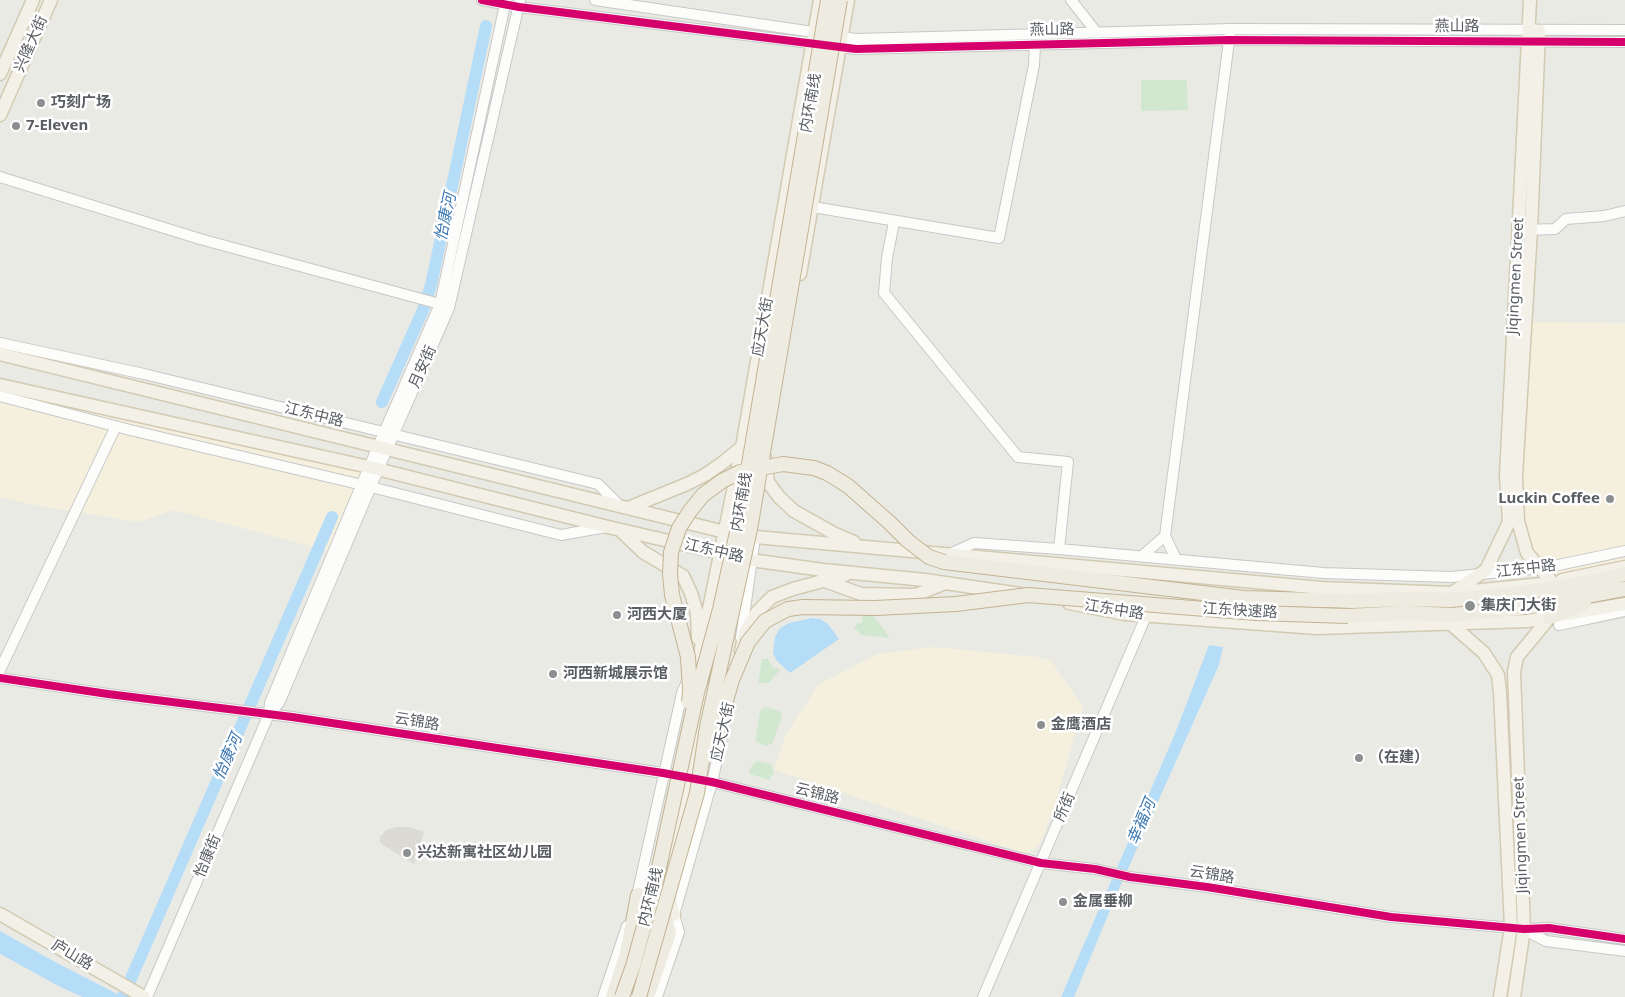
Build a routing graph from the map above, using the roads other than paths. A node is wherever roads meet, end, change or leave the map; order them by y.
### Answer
1 (33, 0) edge
2 (51, 0) edge
3 (482, 0) edge
4 (595, 0) edge
5 (820, 0) edge
6 (828, 0) edge
7 (840, 0) edge
8 (848, 0) edge
9 (1071, 0) edge
10 (1530, 0) edge
11 (506, 2) edge
12 (520, 3) edge
13 (1625, 30) edge
14 (1097, 33) junction
15 (1230, 35) junction
16 (1534, 36) junction
17 (813, 38) junction
18 (841, 42) junction
19 (1625, 42) edge
20 (1035, 45) junction
21 (0, 74) edge
22 (0, 115) edge
23 (0, 177) edge
24 (813, 207) junction
25 (1625, 211) edge
26 (894, 222) junction
27 (1525, 230) junction
28 (440, 304) junction
29 (0, 343) edge
30 (0, 354) edge
31 (0, 385) edge
32 (0, 396) edge
33 (116, 426) junction
34 (389, 434) junction
35 (742, 447) junction
36 (383, 448) junction
37 (764, 456) junction
38 (373, 469) junction
39 (366, 486) junction
40 (624, 507) junction
41 (1514, 522) junction
42 (614, 528) junction
43 (725, 532) junction
44 (749, 536) junction
45 (1165, 536) junction
46 (865, 547) junction
47 (1059, 548) junction
48 (1625, 551) edge
49 (721, 554) junction
50 (1142, 556) junction
51 (947, 558) junction
52 (745, 559) junction
53 (1176, 559) junction
54 (1625, 566) edge
55 (1540, 568) junction
56 (855, 573) junction
57 (1625, 574) edge
58 (1478, 575) junction
59 (1608, 578) junction
60 (822, 580) junction
61 (1552, 582) junction
62 (946, 583) junction
63 (1625, 589) edge
64 (1452, 593) junction
65 (1610, 593) junction
66 (1625, 604) edge
67 (1625, 611) edge
68 (1146, 616) junction
69 (1554, 621) junction
70 (1451, 624) junction
71 (700, 653) junction
72 (0, 670) edge
73 (0, 678) edge
74 (735, 678) junction
75 (269, 714) junction
76 (664, 773) junction
77 (686, 773) junction
78 (712, 782) junction
79 (697, 793) junction
80 (1041, 863) junction
81 (638, 895) junction
82 (661, 903) junction
83 (0, 914) edge
84 (674, 915) junction
85 (1511, 927) junction
86 (1524, 929) junction
87 (1625, 939) edge
88 (1625, 952) edge
89 (144, 997) edge
90 (602, 997) edge
91 (613, 997) edge
92 (622, 997) edge
93 (629, 997) edge
94 (633, 997) edge
95 (639, 997) edge
96 (648, 997) edge
97 (657, 997) edge
98 (982, 997) edge
99 (1500, 997) edge
100 (1514, 997) edge

1 - 21 main road, 兴隆大街
2 - 22 main road, 兴隆大街
3 - 11 street, 燕山路
4 - 17 street, 燕山路
5 - 17 main road, 应天大街
6 - 77 highway, 内环南线, bridge
7 - 79 highway, 内环南线, bridge
8 - 18 main road, 应天大街
9 - 14 street
10 - 16 main road
11 - 12 street, 燕山路
11 - 28 street
12 - 17 street, 燕山路
12 - 34 street, 月安街
13 - 16 street, 燕山路
14 - 15 street, 燕山路
14 - 18 street, 燕山路
15 - 16 street, 燕山路
15 - 20 street, 燕山路
15 - 45 street
16 - 19 street, 燕山路
16 - 27 main road, Jiqingmen Street
17 - 18 street, 燕山路
17 - 35 main road, 应天大街
18 - 20 street, 燕山路
18 - 24 main road, 应天大街
20 - 26 street
23 - 28 street
24 - 26 street
24 - 37 main road, 应天大街
25 - 27 street
26 - 47 street
27 - 41 main road, Jiqingmen Street
28 - 34 street
29 - 34 street, 江东中路
30 - 36 main road, 江东中路
31 - 38 main road, 江东中路
32 - 33 street, 江东中路
33 - 39 street, 江东中路
33 - 72 street
34 - 36 street, 月安街
34 - 40 street, 江东中路
35 - 40 main road
35 - 43 main road, 应天大街
36 - 38 street, 月安街
36 - 40 main road, 江东中路
37 - 44 main road, 应天大街
37 - 46 main road
38 - 39 street, 月安街
38 - 42 main road, 江东中路
39 - 42 street, 江东中路
39 - 75 street, 怡康街
40 - 43 main road, 江东中路
41 - 55 main road, Jiqingmen Street
41 - 58 main road
42 - 49 main road, 江东中路
42 - 71 main road
43 - 44 main road, 江东中路
43 - 49 main road, 应天大街
44 - 46 main road, 江东中路
44 - 52 main road, 应天大街
45 - 50 street
45 - 53 street
46 - 51 main road, 江东中路
47 - 50 street, 江东中路
47 - 51 street, 江东中路
48 - 55 street, 江东中路
49 - 52 main road, 江东中路
49 - 71 main road, 应天大街
50 - 53 street, 江东中路
51 - 59 highway, 江东快速路
51 - 64 main road, 江东中路
51 - 77 highway, 江东快速路, bridge
52 - 56 main road, 江东中路
52 - 74 street, 应天大街
52 - 77 main road, 应天大街
53 - 58 street, 江东中路
54 - 61 main road, 江东中路
55 - 58 street, 江东中路
55 - 61 main road, Jiqingmen Street
56 - 60 main road
56 - 62 main road, 江东中路
57 - 59 highway, 江东快速路
58 - 64 main road
59 - 61 highway
60 - 62 main road
60 - 74 main road
61 - 64 main road, 江东中路
62 - 68 main road, 江东中路
63 - 65 highway, 江东快速路
65 - 69 highway
65 - 79 highway, 江东快速路, bridge
66 - 69 main road, 江东中路
67 - 69 street, 江东中路
68 - 70 main road, 江东中路
68 - 80 street, 所街
69 - 70 main road, 江东中路
69 - 86 main road, Jiqingmen Street
70 - 85 main road, Jiqingmen Street
71 - 76 street, 应天大街
71 - 77 main road, 应天大街
73 - 75 street, 云锦路
74 - 78 street, 应天大街
75 - 76 street, 云锦路
75 - 89 street, 怡康街
76 - 77 street, 云锦路
76 - 81 street, 应天大街
77 - 78 street, 云锦路
77 - 82 main road, 应天大街
77 - 84 main road
77 - 92 highway, 内环南线, bridge
77 - 93 main road, 应天大街
78 - 80 street, 云锦路
78 - 84 street, 应天大街
79 - 95 highway, 内环南线, bridge
80 - 85 street, 云锦路
80 - 98 street, 所街
81 - 90 street, 应天大街
81 - 91 highway
82 - 94 main road, 应天大街
82 - 96 highway
83 - 89 main road, 庐山路
84 - 97 street, 应天大街
85 - 86 street, 云锦路
85 - 99 main road, Jiqingmen Street
86 - 87 street, 云锦路
86 - 88 street, 云锦路
86 - 100 main road, Jiqingmen Street

